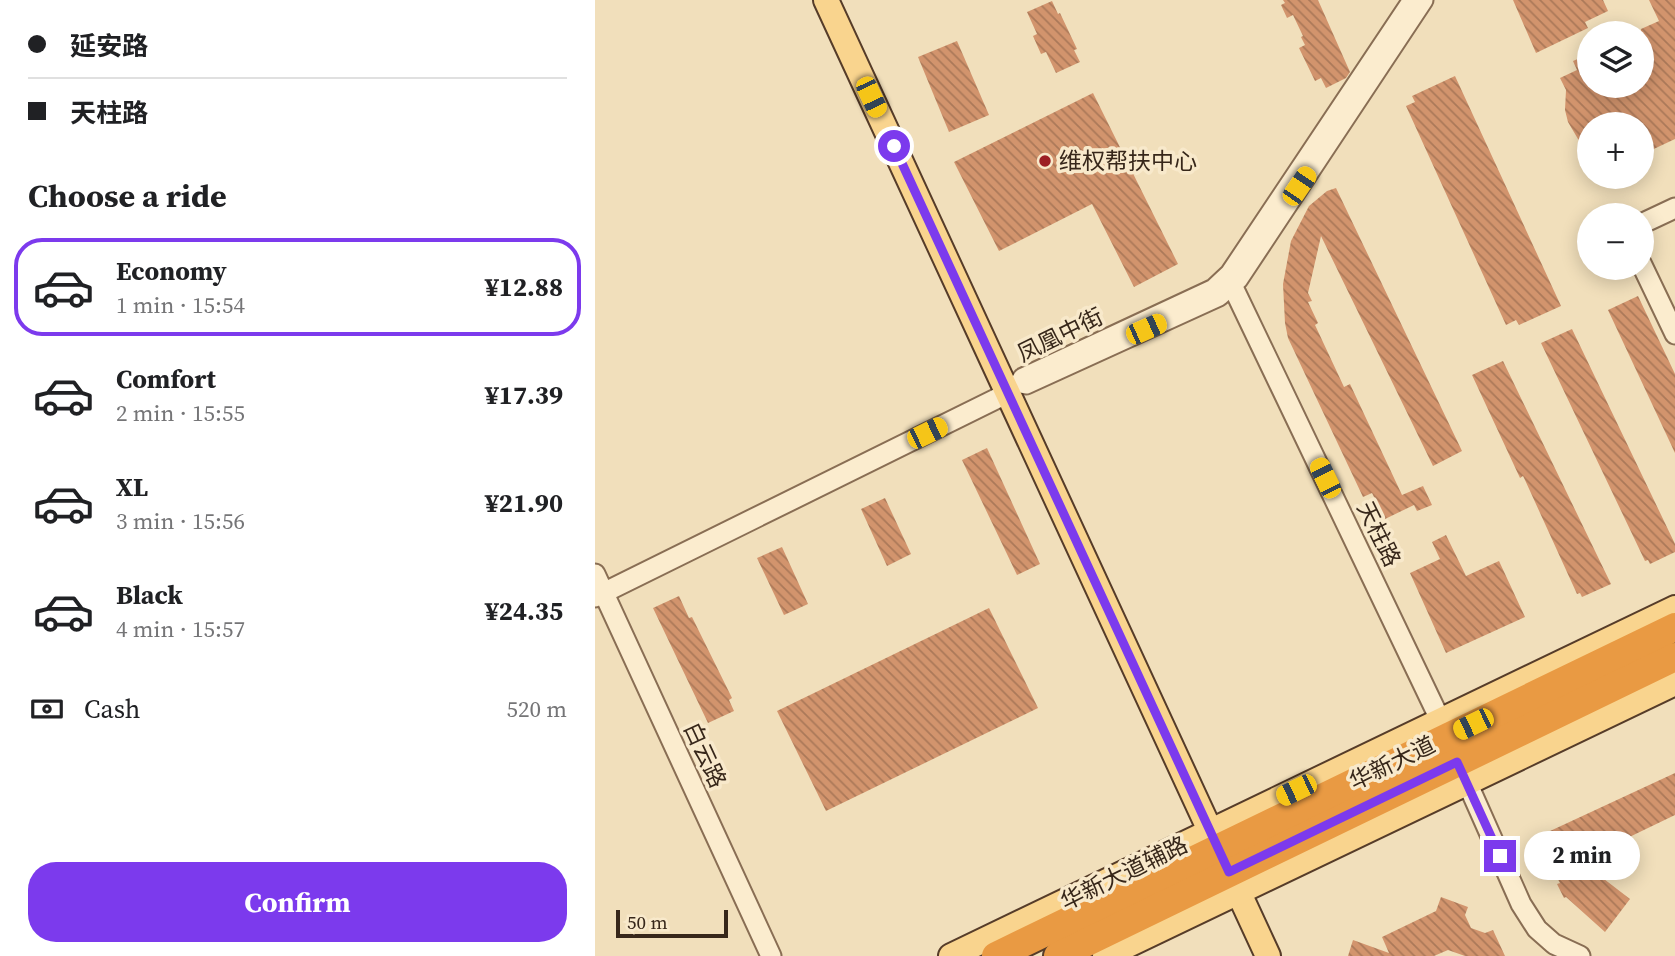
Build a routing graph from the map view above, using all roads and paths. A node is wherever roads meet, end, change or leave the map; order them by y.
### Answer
1 (826, 0) edge
2 (843, 0) edge
3 (1413, 0) edge
4 (1423, 0) edge
5 (1675, 208) edge
6 (1654, 218) edge
7 (1649, 280) edge
8 (1229, 281) junction
9 (1675, 334) edge
10 (1013, 386) junction
11 (597, 589) edge
12 (1675, 608) edge
13 (1675, 627) edge
14 (1675, 657) edge
15 (1675, 683) edge
16 (1453, 750) junction
17 (1231, 858) junction
18 (761, 956) edge
19 (771, 956) edge
20 (951, 956) edge
21 (996, 956) edge
22 (1058, 956) edge
23 (1105, 956) edge
24 (1268, 956) edge
25 (1284, 956) edge
26 (1580, 956) edge

1 - 10 main road
2 - 10 main road
3 - 8 street, 凤凰中街
4 - 8 street, 凤凰中街
5 - 6 street
7 - 9 street
8 - 10 street, 凤凰中街
8 - 16 street, 天柱路
10 - 11 street, 凤凰中街
10 - 17 main road
11 - 18 street, 白云路
11 - 19 street, 白云路
12 - 16 main road, 华新大道辅路
13 - 16 highway, 华新大道
14 - 16 highway, 华新大道
15 - 16 main road, 华新大道辅路
16 - 17 highway, 华新大道
16 - 17 main road, 华新大道辅路
16 - 26 street, 天柱路
17 - 20 main road, 华新大道辅路
17 - 21 highway, 华新大道
17 - 22 highway, 华新大道
17 - 23 main road, 华新大道辅路
17 - 24 main road
17 - 25 main road

